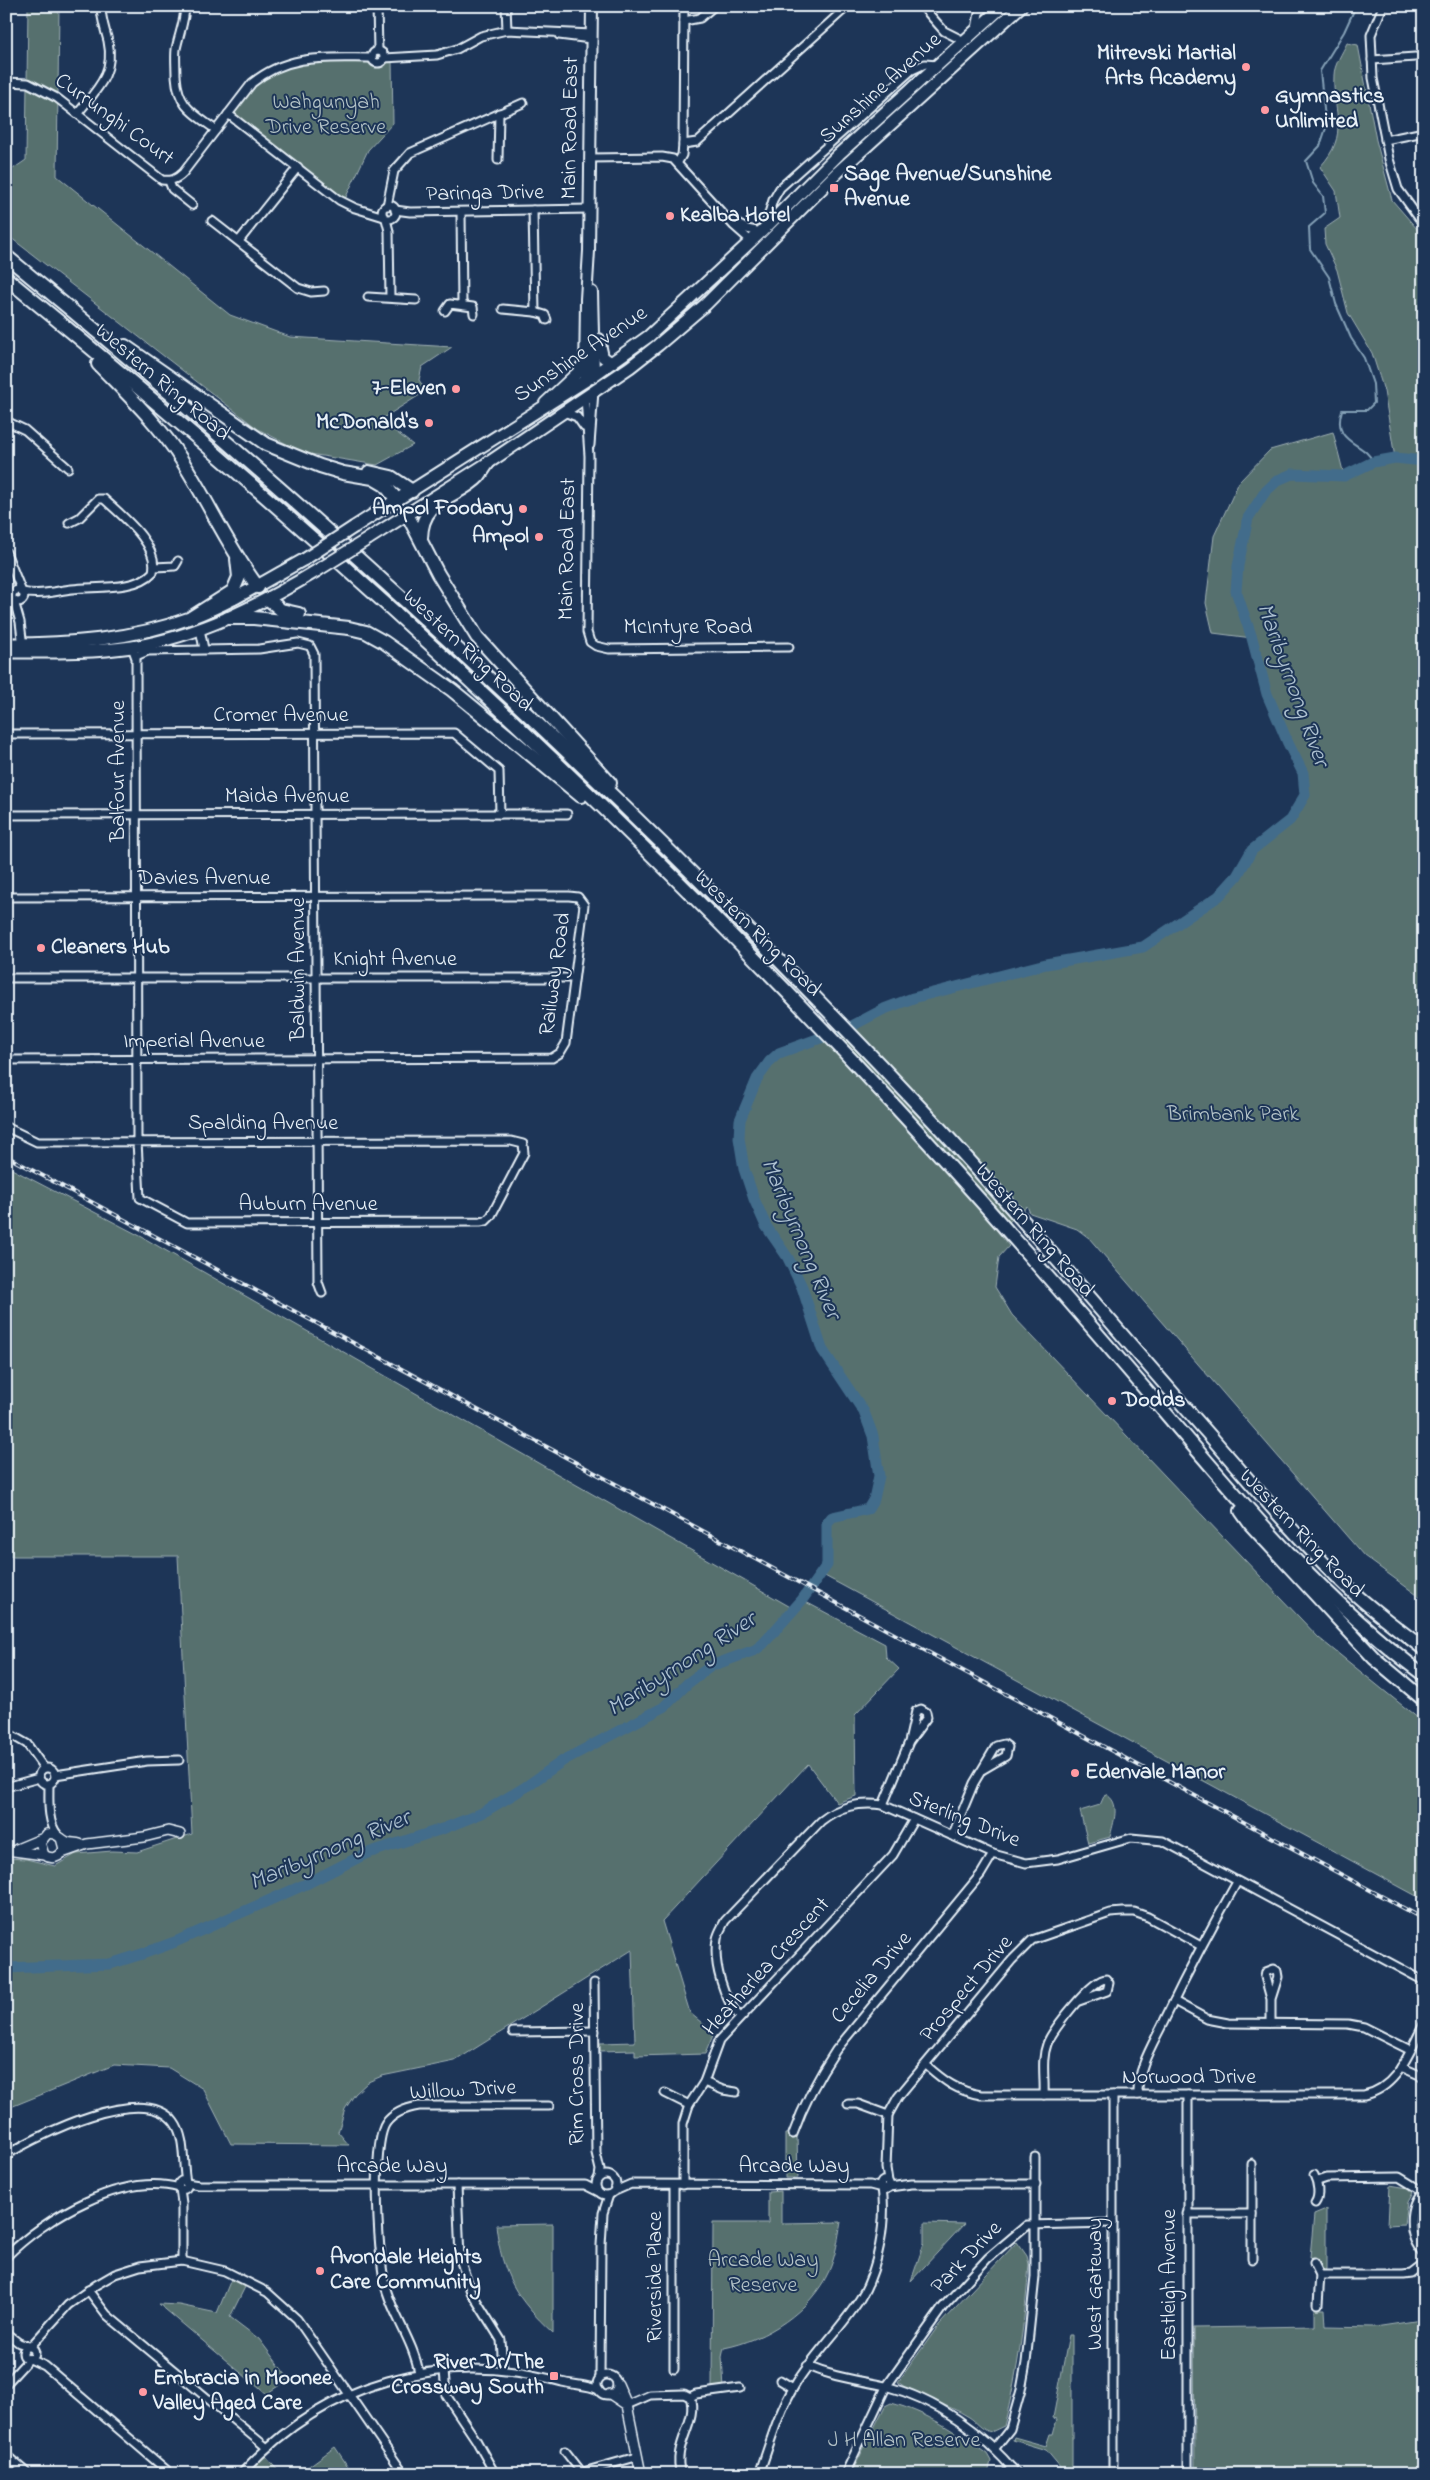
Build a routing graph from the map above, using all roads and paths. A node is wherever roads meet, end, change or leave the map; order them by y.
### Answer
1 (101, 6) edge
2 (185, 6) edge
3 (377, 6) edge
4 (506, 6) edge
5 (592, 6) edge
6 (684, 6) edge
7 (714, 6) edge
8 (848, 6) edge
9 (922, 6) edge
10 (984, 6) edge
11 (1003, 6) edge
12 (1021, 6) edge
13 (1383, 6) edge
14 (684, 20) junction
15 (507, 30) junction
16 (976, 30) junction
17 (944, 31) junction
18 (591, 36) junction
19 (964, 41) junction
20 (378, 51) junction
21 (970, 52) junction
22 (950, 54) junction
23 (1415, 57) dead end
24 (372, 58) junction
25 (384, 58) junction
26 (1372, 60) junction
27 (937, 65) junction
28 (6, 82) edge
29 (909, 90) junction
30 (523, 103) dead end
31 (499, 112) junction
32 (78, 114) junction
33 (228, 114) junction
34 (216, 130) junction
35 (1424, 132) edge
36 (1386, 140) junction
37 (683, 144) junction
38 (590, 158) junction
39 (498, 160) dead end
40 (678, 162) junction
41 (298, 168) junction
42 (169, 181) junction
43 (192, 205) dead end
44 (802, 207) junction
45 (590, 209) junction
46 (533, 210) junction
47 (389, 212) junction
48 (461, 212) junction
49 (729, 219) junction
50 (212, 221) dead end
51 (1424, 225) edge
52 (763, 230) junction
53 (740, 231) junction
54 (239, 241) junction
55 (751, 241) junction
56 (590, 251) junction
57 (740, 251) junction
58 (6, 256) edge
59 (6, 278) edge
60 (20, 289) junction
61 (324, 291) dead end
62 (54, 295) junction
63 (368, 297) dead end
64 (390, 297) junction
65 (593, 298) junction
66 (416, 300) dead end
67 (462, 304) junction
68 (503, 309) dead end
69 (445, 311) dead end
70 (535, 312) junction
71 (474, 314) dead end
72 (547, 320) dead end
73 (585, 361) junction
74 (612, 363) junction
75 (590, 378) junction
76 (590, 393) junction
77 (539, 409) junction
78 (563, 412) junction
79 (6, 420) edge
80 (586, 429) junction
81 (589, 456) junction
82 (488, 462) junction
83 (320, 466) junction
84 (68, 468) dead end
85 (412, 491) junction
86 (397, 500) junction
87 (407, 514) junction
88 (69, 523) dead end
89 (421, 538) junction
90 (6, 552) edge
91 (236, 554) junction
92 (178, 561) dead end
93 (154, 566) junction
94 (258, 586) junction
95 (16, 596) edge
96 (268, 599) junction
97 (192, 617) junction
98 (228, 618) junction
99 (349, 628) junction
100 (200, 629) junction
101 (144, 632) junction
102 (131, 635) junction
103 (590, 642) joint
104 (6, 644) edge
105 (789, 647) dead end
106 (23, 648) junction
107 (204, 649) junction
108 (134, 651) junction
109 (6, 652) edge
110 (316, 733) junction
111 (6, 734) edge
112 (136, 734) junction
113 (621, 799) junction
114 (500, 814) junction
115 (567, 814) dead end
116 (6, 815) edge
117 (136, 815) junction
118 (316, 815) junction
119 (617, 823) junction
120 (317, 896) junction
121 (6, 897) edge
122 (137, 897) junction
123 (582, 900) joint
124 (6, 978) edge
125 (137, 978) junction
126 (317, 978) junction
127 (574, 978) junction
128 (560, 1053) joint
129 (6, 1060) edge
130 (137, 1060) junction
131 (317, 1060) junction
132 (6, 1127) edge
133 (137, 1141) junction
134 (318, 1141) junction
135 (138, 1196) joint
136 (486, 1221) joint
137 (318, 1223) junction
138 (322, 1292) dead end
139 (1214, 1472) junction
140 (1382, 1615) junction
141 (1424, 1642) edge
142 (1424, 1649) edge
143 (1424, 1675) edge
144 (1424, 1700) edge
145 (6, 1732) edge
146 (909, 1742) dead end
147 (180, 1760) dead end
148 (44, 1768) junction
149 (982, 1770) dead end
150 (55, 1775) junction
151 (39, 1778) junction
152 (48, 1784) junction
153 (6, 1787) edge
154 (883, 1805) junction
155 (50, 1808) junction
156 (914, 1819) junction
157 (180, 1834) dead end
158 (60, 1836) junction
159 (952, 1836) junction
160 (43, 1838) junction
161 (87, 1844) junction
162 (7, 1850) edge
163 (62, 1853) junction
164 (44, 1854) junction
165 (994, 1854) junction
166 (1237, 1882) junction
167 (1201, 1946) junction
168 (1424, 1981) edge
169 (594, 1983) dead end
170 (1271, 1999) dead end
171 (1079, 2001) dead end
172 (1174, 2001) junction
173 (740, 2017) junction
174 (1271, 2023) junction
175 (1424, 2024) edge
176 (595, 2031) junction
177 (513, 2032) dead end
178 (1410, 2050) junction
179 (926, 2065) junction
180 (1401, 2067) junction
181 (1424, 2077) edge
182 (704, 2082) junction
183 (736, 2092) dead end
184 (665, 2093) dead end
185 (1044, 2094) junction
186 (1113, 2095) junction
187 (1138, 2095) junction
188 (1188, 2095) junction
189 (848, 2104) dead end
190 (689, 2105) junction
191 (549, 2106) dead end
192 (888, 2115) junction
193 (793, 2134) dead end
194 (6, 2155) edge
195 (1035, 2157) dead end
196 (1252, 2164) dead end
197 (599, 2165) junction
198 (612, 2177) junction
199 (598, 2179) junction
200 (1036, 2184) junction
201 (183, 2185) junction
202 (379, 2185) junction
203 (457, 2185) junction
204 (584, 2185) junction
205 (628, 2185) junction
206 (674, 2185) junction
207 (683, 2185) junction
208 (885, 2185) junction
209 (1423, 2190) edge
210 (598, 2192) junction
211 (612, 2193) junction
212 (1315, 2204) dead end
213 (603, 2213) junction
214 (1187, 2214) junction
215 (1252, 2214) junction
216 (1113, 2223) junction
217 (1036, 2224) junction
218 (1424, 2254) edge
219 (6, 2256) edge
220 (1252, 2259) dead end
221 (182, 2261) junction
222 (1314, 2263) dead end
223 (1424, 2264) edge
224 (1320, 2275) junction
225 (88, 2290) junction
226 (1318, 2304) dead end
227 (6, 2333) edge
228 (29, 2352) junction
229 (602, 2354) junction
230 (807, 2366) junction
231 (674, 2369) dead end
232 (444, 2370) junction
233 (503, 2370) junction
234 (419, 2373) junction
235 (612, 2375) junction
236 (599, 2379) junction
237 (780, 2380) dead end
238 (6, 2384) edge
239 (618, 2384) junction
240 (582, 2387) junction
241 (886, 2387) junction
242 (740, 2388) dead end
243 (793, 2388) junction
244 (599, 2390) junction
245 (349, 2394) junction
246 (610, 2394) junction
247 (690, 2397) junction
248 (627, 2406) junction
249 (266, 2447) junction
250 (996, 2448) junction
251 (565, 2451) dead end
252 (6, 2456) edge
253 (636, 2456) junction
254 (1014, 2471) edge
255 (166, 2472) edge
256 (583, 2473) edge
257 (28, 2474) edge
258 (241, 2474) edge
259 (404, 2474) edge
260 (495, 2474) edge
261 (641, 2474) edge
262 (680, 2474) edge
263 (759, 2474) edge
264 (845, 2474) edge
265 (1005, 2474) edge
266 (1112, 2474) edge
267 (1188, 2474) edge

1 - 32 street
2 - 34 street
3 - 20 street
4 - 15 street
5 - 18 main road, Main Road East
6 - 14 street
7 - 14 street
8 - 37 street
9 - 17 street
10 - 16 street
11 - 16 main road, Sunshine Avenue
12 - 21 main road, Sunshine Avenue
13 - 26 street
14 - 37 street
15 - 18 street
15 - 25 street
16 - 19 main road, Sunshine Avenue
17 - 19 street
17 - 22 street
18 - 38 main road, Main Road East
19 - 22 main road, Sunshine Avenue
20 - 24 street
20 - 25 street
21 - 29 main road
21 - 44 main road, Sunshine Avenue
22 - 27 main road, Sunshine Avenue
23 - 26 street
24 - 25 street
24 - 33 street
26 - 36 street
27 - 29 main road, Sunshine Avenue
27 - 52 street
28 - 32 street, Currunghi Court
29 - 52 main road, Sunshine Avenue
30 - 31 street
31 - 39 street
31 - 47 street
32 - 42 street, Currunghi Court
33 - 34 street
33 - 41 street, Paringa Drive
34 - 42 street
35 - 36 street
36 - 51 street
37 - 40 street
38 - 40 street
38 - 45 main road, Main Road East
40 - 49 street
41 - 47 street, Paringa Drive
41 - 54 street
42 - 43 street, Currunghi Court
44 - 55 main road
44 - 76 main road, Sunshine Avenue
45 - 46 street, Paringa Drive
45 - 56 main road, Main Road East
46 - 48 street, Paringa Drive
46 - 70 street
47 - 48 street, Paringa Drive
47 - 64 street
48 - 67 street
49 - 52 street
49 - 53 street
50 - 54 street
52 - 55 main road, Sunshine Avenue
53 - 55 street
53 - 57 street
54 - 61 street
55 - 57 main road, Sunshine Avenue
56 - 65 main road, Main Road East
56 - 73 main road, Main Road East
57 - 74 main road, Sunshine Avenue
58 - 62 highway, Western Ring Road
59 - 60 highway, Western Ring Road
60 - 91 highway
60 - 119 highway, Western Ring Road
62 - 83 highway
62 - 113 highway, Western Ring Road
63 - 64 street
64 - 66 street
65 - 74 main road
65 - 75 main road, Main Road East
67 - 69 street
67 - 71 street
68 - 70 street
70 - 72 street
73 - 75 main road, Main Road East
73 - 77 main road
74 - 75 main road, Sunshine Avenue
75 - 76 main road, Main Road East
75 - 77 main road, Sunshine Avenue
76 - 78 main road, Sunshine Avenue
76 - 80 street, Main Road East
76 - 81 street, Main Road East
77 - 85 main road, Sunshine Avenue
78 - 80 street
78 - 82 main road, Sunshine Avenue
79 - 84 street
80 - 81 street, Main Road East
81 - 103 street, Main Road East
82 - 87 main road, Sunshine Avenue
82 - 89 highway
83 - 85 highway
83 - 86 highway
85 - 86 main road, Sunshine Avenue
86 - 87 main road
86 - 94 main road, Sunshine Avenue, bridge
87 - 89 highway
87 - 96 main road, Sunshine Avenue, bridge
88 - 93 street
89 - 113 highway
90 - 95 street
91 - 94 highway
91 - 97 highway
92 - 93 street
93 - 95 street
94 - 96 main road
94 - 97 main road, Sunshine Avenue
95 - 106 street
96 - 98 main road, Sunshine Avenue
96 - 99 highway
97 - 101 main road, Sunshine Avenue
98 - 99 highway
98 - 100 main road, Sunshine Avenue
99 - 119 highway
100 - 101 main road
100 - 107 street
100 - 108 main road
101 - 102 main road
102 - 106 main road
102 - 108 main road
103 - 105 street, McIntyre Road
104 - 106 main road
106 - 108 main road
106 - 109 main road
107 - 108 street
107 - 110 street, Baldwin Avenue
108 - 112 street, Balfour Avenue
110 - 112 street, Cromer Avenue
110 - 114 street, Cromer Avenue
110 - 118 street, Baldwin Avenue
111 - 112 street, Cromer Avenue
112 - 117 street, Balfour Avenue
113 - 140 highway, Western Ring Road
114 - 115 street, Maida Avenue
114 - 118 street, Maida Avenue
116 - 117 street, Maida Avenue
117 - 118 street, Maida Avenue
117 - 122 street, Balfour Avenue
118 - 120 street, Baldwin Avenue
119 - 139 highway, Western Ring Road
120 - 122 street, Davies Avenue
120 - 123 street, Davies Avenue
120 - 126 street, Baldwin Avenue
121 - 122 street, Davies Avenue
122 - 125 street, Balfour Avenue
123 - 127 street, Railway Road
124 - 125 street, Knight Avenue
125 - 126 street, Knight Avenue
125 - 130 street, Balfour Avenue
126 - 127 street, Knight Avenue
126 - 131 street, Baldwin Avenue
127 - 128 street, Railway Road
128 - 131 street, Imperial Avenue
129 - 130 street, Imperial Avenue
130 - 131 street, Imperial Avenue
130 - 133 street, Balfour Avenue
131 - 134 street, Baldwin Avenue
132 - 133 street, Spalding Avenue
133 - 134 street, Spalding Avenue
133 - 135 street, Balfour Avenue
134 - 136 street, Spalding Avenue
134 - 137 street, Baldwin Avenue
135 - 137 street, Auburn Avenue
136 - 137 street, Auburn Avenue
137 - 138 street, Baldwin Avenue
139 - 143 highway, Western Ring Road
139 - 144 highway
140 - 141 highway
140 - 142 highway, Western Ring Road
145 - 148 street
146 - 154 street
147 - 150 street
148 - 150 street
148 - 151 street
149 - 159 street
150 - 152 street
151 - 152 street
151 - 153 street
152 - 155 street
154 - 156 street, Sterling Drive
154 - 173 street, Sterling Drive
155 - 158 street
155 - 160 street
156 - 159 street, Sterling Drive
156 - 173 street, Heatherlea Crescent
157 - 161 street
158 - 160 street
158 - 161 street
158 - 163 street
159 - 165 street, Sterling Drive
160 - 162 street
160 - 164 street
161 - 163 street
162 - 164 street
163 - 164 street
165 - 166 street, Sterling Drive
165 - 193 street, Cecelia Drive
166 - 167 street
166 - 168 street, Sterling Drive
167 - 172 street
167 - 179 street, Prospect Drive
169 - 176 street, Rim Cross Drive
170 - 174 street
171 - 185 street
172 - 174 street
172 - 187 street
173 - 182 street, Heatherlea Crescent
174 - 178 street
175 - 178 street, Norwood Drive
176 - 177 street
176 - 197 street, Rim Cross Drive
178 - 180 street, Norwood Drive
179 - 185 street, Norwood Drive
179 - 192 street, Prospect Drive
180 - 181 street
180 - 188 street, Norwood Drive
182 - 183 street
182 - 190 street, Heatherlea Crescent
184 - 190 street
185 - 186 street, Norwood Drive
186 - 187 street, Norwood Drive
186 - 216 street, West Gateway
187 - 188 street, Norwood Drive
188 - 214 street, Eastleigh Avenue
189 - 192 street
190 - 207 street, Heatherlea Crescent
191 - 202 street, Willow Drive
192 - 208 street, Prospect Drive
194 - 201 street
195 - 200 street
196 - 215 street
197 - 198 street, Rim Cross Drive
197 - 199 street, Rim Cross Drive
198 - 199 street, Arcade Way
198 - 205 street, Arcade Way
198 - 211 street
199 - 204 street, Arcade Way
199 - 210 street, Rim Cross Drive
200 - 208 street, Arcade Way
200 - 217 street
201 - 202 street, Arcade Way
201 - 219 street, Arcade Way
201 - 221 street
202 - 203 street, Arcade Way
202 - 234 street, Willow Drive
203 - 204 street, Arcade Way
203 - 233 street
204 - 210 street, Arcade Way
205 - 206 street, Arcade Way
205 - 211 street, Arcade Way
206 - 207 street, Arcade Way
206 - 231 street, Riverside Place
207 - 208 street, Arcade Way
208 - 230 street, Prospect Drive
209 - 212 street
209 - 218 street
210 - 211 street, Arcade Way
210 - 213 street
211 - 213 street
213 - 229 street
214 - 215 street
214 - 267 street, Eastleigh Avenue
215 - 220 street
216 - 217 street
216 - 266 street, West Gateway
217 - 241 street, Park Drive
217 - 250 street, Park Drive
221 - 225 street
221 - 245 street
222 - 224 street
223 - 224 street
224 - 226 street
225 - 228 street
225 - 249 street
227 - 228 street
228 - 238 street
228 - 255 street
229 - 235 street
229 - 236 street
230 - 241 street
230 - 243 street, Prospect Drive
232 - 233 street
232 - 234 street
232 - 260 street
233 - 240 street
234 - 245 street
235 - 236 street
235 - 239 street
236 - 240 street
236 - 244 street
237 - 243 street
239 - 246 street
239 - 248 street
240 - 244 street
241 - 250 street
241 - 264 street, Park Drive
242 - 247 street
243 - 263 street, Prospect Drive
244 - 246 street
245 - 249 street
245 - 259 street
246 - 248 street
247 - 248 street
247 - 262 street
248 - 253 street
249 - 258 street
250 - 254 street
251 - 256 street
252 - 257 street
253 - 256 street
253 - 261 street
254 - 265 street

